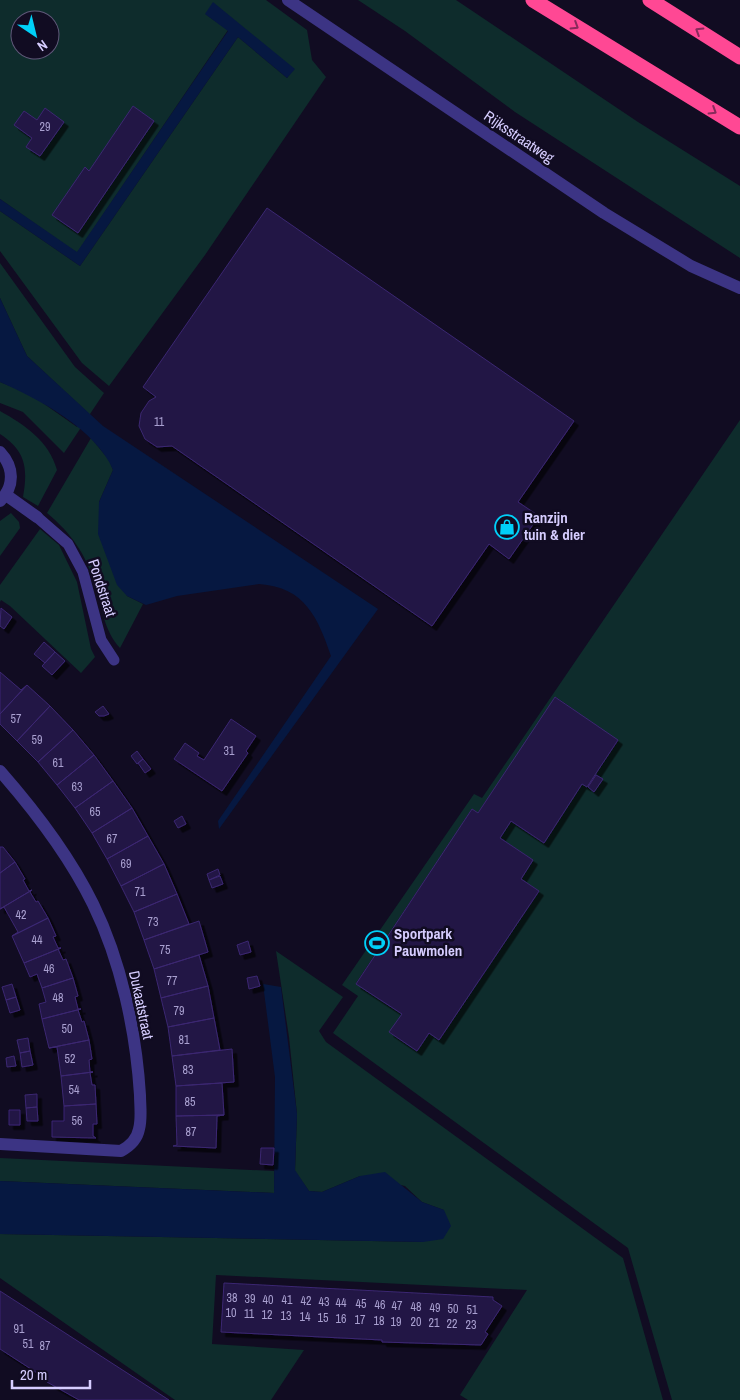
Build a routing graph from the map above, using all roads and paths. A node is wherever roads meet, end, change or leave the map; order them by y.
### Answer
1 (288, 0) edge
2 (533, 0) edge
3 (650, 0) edge
4 (740, 57) edge
5 (740, 127) edge
6 (740, 288) edge
7 (0, 452) edge
8 (3, 498) edge
9 (37, 517) joint
10 (114, 660) dead end
11 (0, 771) edge
12 (0, 1144) edge

1 - 6 street, Rijksstraatweg
2 -> 5 highway
4 -> 3 highway
7 - 8 street
8 - 9 street, Pondstraat
9 - 10 lane, Pondstraat
11 - 12 street, Dukaatstraat

